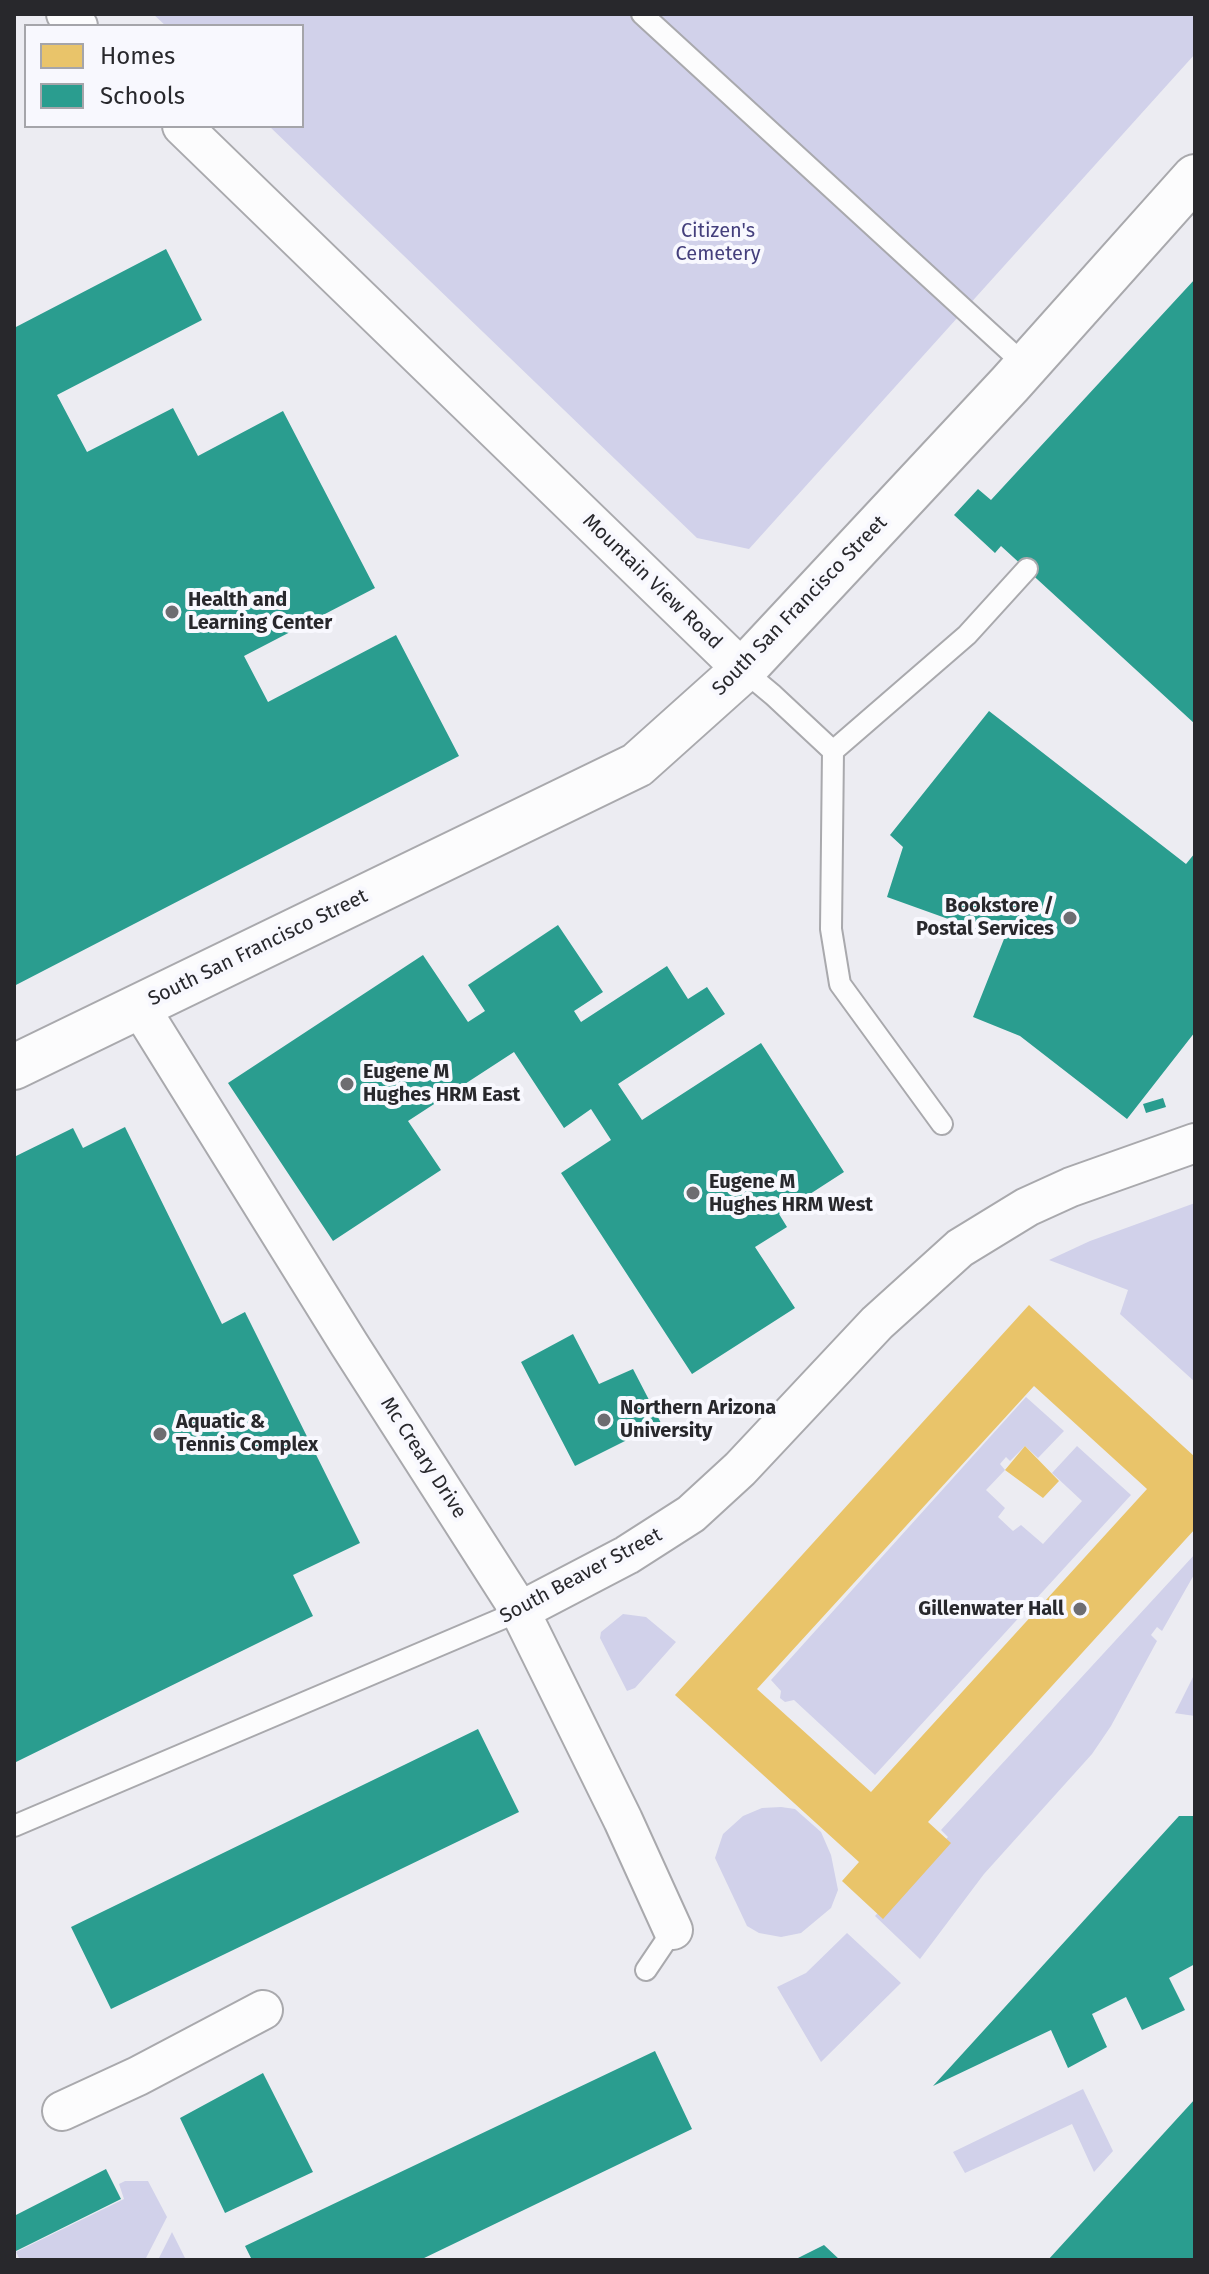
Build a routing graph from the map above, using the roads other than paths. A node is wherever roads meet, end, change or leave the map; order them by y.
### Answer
1 (642, 14) edge
2 (184, 128) edge
3 (1195, 177) edge
4 (1026, 366) junction
5 (1027, 569) dead end
6 (743, 670) junction
7 (833, 751) junction
8 (139, 1006) junction
9 (14, 1067) edge
10 (942, 1124) dead end
11 (1195, 1143) edge
12 (520, 1611) junction
13 (14, 1826) edge
14 (673, 1930) joint
15 (646, 1970) dead end
16 (263, 2010) dead end
17 (62, 2111) dead end

1 - 4 lane
2 - 6 street, Mountain View Road
3 - 4 street, South San Francisco Street
4 - 6 street, South San Francisco Street
5 - 7 lane
6 - 7 lane, Mountain View Road
6 - 8 street, South San Francisco Street
7 - 10 lane
8 - 9 street, South San Francisco Street
8 - 12 street, Mc Creary Drive
11 - 12 street, South Beaver Street
12 - 13 lane, South Beaver Street
12 - 14 street, Mc Creary Drive
14 - 15 lane
16 - 17 street

